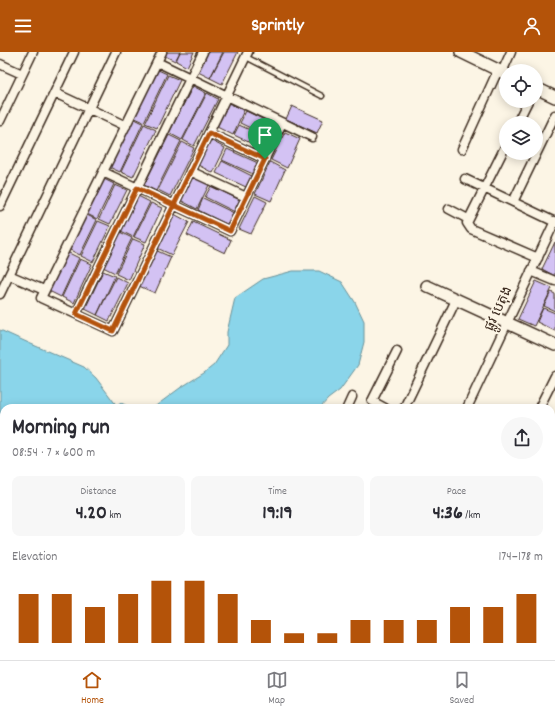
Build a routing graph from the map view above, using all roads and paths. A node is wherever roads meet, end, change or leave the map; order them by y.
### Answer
1 (33, 52) edge
2 (74, 52) edge
3 (116, 52) edge
4 (162, 52) edge
5 (203, 52) edge
6 (460, 52) edge
7 (511, 52) edge
8 (247, 55) edge
9 (157, 62) junction
10 (0, 64) edge
11 (506, 64) edge
12 (499, 71) edge
13 (22, 74) junction
14 (190, 78) junction
15 (499, 78) edge
16 (543, 91) edge
17 (55, 93) junction
18 (227, 96) junction
19 (322, 96) dead end
20 (555, 97) edge
21 (88, 108) junction
22 (555, 115) edge
23 (0, 120) edge
24 (282, 123) junction
25 (126, 126) junction
26 (209, 133) junction
27 (312, 137) dead end
28 (462, 149) dead end
29 (265, 159) junction
30 (499, 159) edge
31 (190, 171) junction
32 (103, 172) junction
33 (465, 179) dead end
34 (137, 188) junction
35 (485, 188) junction
36 (246, 197) junction
37 (513, 202) junction
38 (174, 205) junction
39 (0, 206) edge
40 (449, 209) dead end
41 (468, 219) junction
42 (555, 222) edge
43 (538, 258) junction
44 (531, 271) junction
45 (9, 275) junction
46 (555, 281) edge
47 (427, 286) dead end
48 (44, 290) junction
49 (0, 294) edge
50 (456, 300) junction
51 (76, 314) junction
52 (507, 323) junction
53 (555, 345) edge
54 (397, 351) dead end
55 (555, 376) edge
56 (352, 397) dead end
57 (349, 404) edge
58 (378, 404) edge
59 (406, 404) edge
60 (469, 404) edge
61 (541, 404) edge

1 - 13 street
2 - 17 street
3 - 21 street
4 - 9 street
5 - 14 street
6 - 12 street
7 - 11 street
8 - 18 street
8 - 19 lane
9 - 14 street
9 - 25 street
10 - 13 street
13 - 23 street
14 - 18 street
14 - 34 street
15 - 28 street
16 - 20 street
17 - 21 street
17 - 39 street
18 - 24 street
18 - 26 street
21 - 25 street
21 - 45 street
22 - 37 street
24 - 27 street
24 - 29 street
25 - 32 street
26 - 29 street
26 - 31 street
29 - 36 street
30 - 35 street
31 - 36 street
31 - 38 street
32 - 34 street
32 - 48 street
33 - 35 street
34 - 38 street
34 - 51 street
35 - 37 street
35 - 41 street
36 - 38 street
37 - 42 street
38 - 51 street
40 - 41 street
41 - 43 street
42 - 43 street, ផ្លូវ បេតុង
43 - 44 street, ផ្លូវ បេតុង
44 - 46 street
44 - 52 street, ផ្លូវ បេតុង
45 - 48 street
45 - 49 street
47 - 50 street
48 - 51 street
50 - 52 street
50 - 59 street
52 - 53 street
52 - 60 street, ផ្លូវ បេតុង
54 - 58 street
55 - 61 street
56 - 57 street

